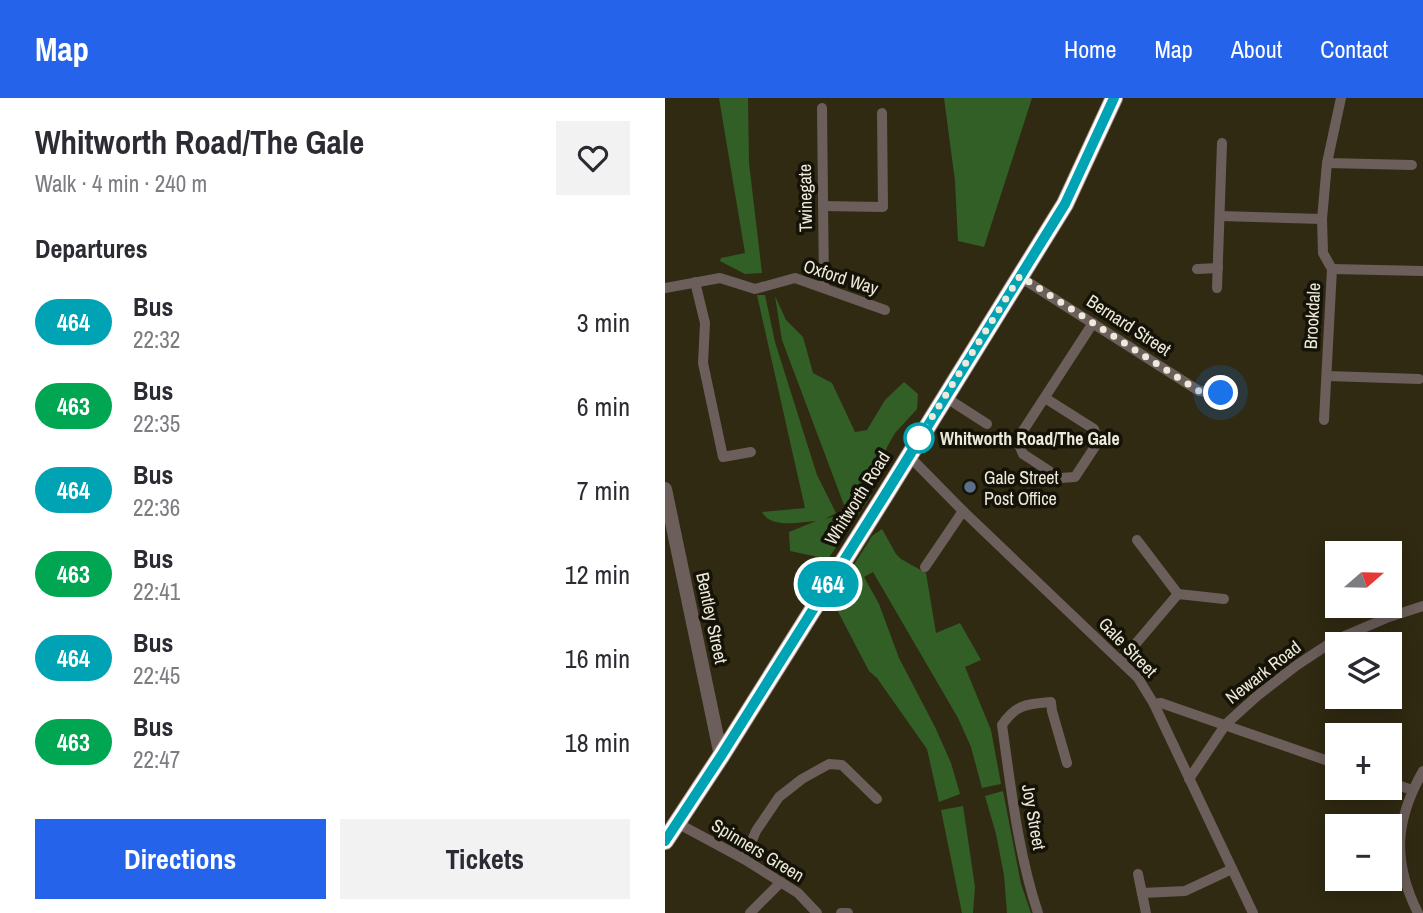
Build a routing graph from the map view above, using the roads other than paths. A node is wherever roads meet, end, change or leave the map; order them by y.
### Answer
1 (1341, 98) edge
2 (1111, 99) edge
3 (822, 108) dead end
4 (882, 113) dead end
5 (1222, 143) dead end
6 (1327, 163) junction
7 (1412, 164) dead end
8 (823, 206) junction
9 (1220, 216) junction
10 (1322, 219) junction
11 (1218, 268) junction
12 (1197, 269) dead end
13 (1332, 269) junction
14 (1423, 271) edge
15 (1020, 276) junction
16 (695, 282) junction
17 (665, 288) edge
18 (824, 288) junction
19 (1217, 288) dead end
20 (885, 310) dead end
21 (1093, 323) junction
22 (1327, 376) junction
23 (1419, 379) dead end
24 (1221, 393) dead end
25 (945, 397) junction
26 (1045, 398) junction
27 (1324, 420) dead end
28 (987, 424) dead end
29 (751, 452) dead end
30 (909, 456) junction
31 (665, 489) edge
32 (963, 511) junction
33 (1137, 540) dead end
34 (925, 567) dead end
35 (1178, 594) junction
36 (1224, 599) dead end
37 (1423, 606) edge
38 (1121, 661) junction
39 (1154, 704) junction
40 (1226, 724) junction
41 (721, 756) junction
42 (1325, 760) edge
43 (1067, 763) dead end
44 (1423, 771) edge
45 (1189, 779) junction
46 (1402, 787) edge
47 (1412, 790) junction
48 (877, 799) dead end
49 (677, 823) junction
50 (665, 841) edge
51 (744, 859) junction
52 (1232, 869) junction
53 (1138, 874) dead end
54 (781, 882) junction
55 (1142, 893) junction
56 (750, 913) edge
57 (817, 913) edge
58 (841, 913) edge
59 (848, 913) edge
60 (1038, 913) edge
61 (1146, 913) edge
62 (1253, 913) edge
63 (1418, 913) edge

1 - 6 street, Brookdale
2 - 15 main road, Whitworth Road
3 - 8 street, Twinegate
4 - 8 street
5 - 9 street
6 - 7 street
6 - 10 street, Brookdale
8 - 18 street, Twinegate
9 - 10 street
9 - 11 street
10 - 13 street, Brookdale
11 - 12 street
11 - 19 street
13 - 14 street
13 - 22 street, Brookdale
15 - 21 street, Bernard Street
15 - 25 main road, Whitworth Road
16 - 17 street, Oxford Way
16 - 18 street, Oxford Way
16 - 29 street
18 - 20 street, Oxford Way
21 - 24 street, Bernard Street
21 - 26 street
22 - 23 street
22 - 27 street, Brookdale
25 - 28 street
25 - 30 main road, Whitworth Road
26 - 26 street
30 - 32 street, Gale Street
30 - 41 main road, Whitworth Road
31 - 41 street, Bentley Street
32 - 34 street
32 - 38 street, Gale Street
33 - 35 street
35 - 36 street
35 - 38 street
37 - 40 street, Newark Road
38 - 39 street, Gale Street
39 - 40 street
39 - 45 street, Gale Street
40 - 42 street
40 - 45 street, Newark Road
41 - 49 main road, Whitworth Road
43 - 60 street, Joy Street
44 - 47 street
45 - 52 street, Gale Street
46 - 47 street
47 - 63 street
48 - 51 street
49 - 50 main road, Whitworth Road
49 - 51 street, Spinners Green
51 - 54 street, Spinners Green
52 - 55 street
52 - 62 street, Gale Street
53 - 55 street
54 - 56 street
54 - 57 street, Spinners Green
55 - 61 street
58 - 59 street

